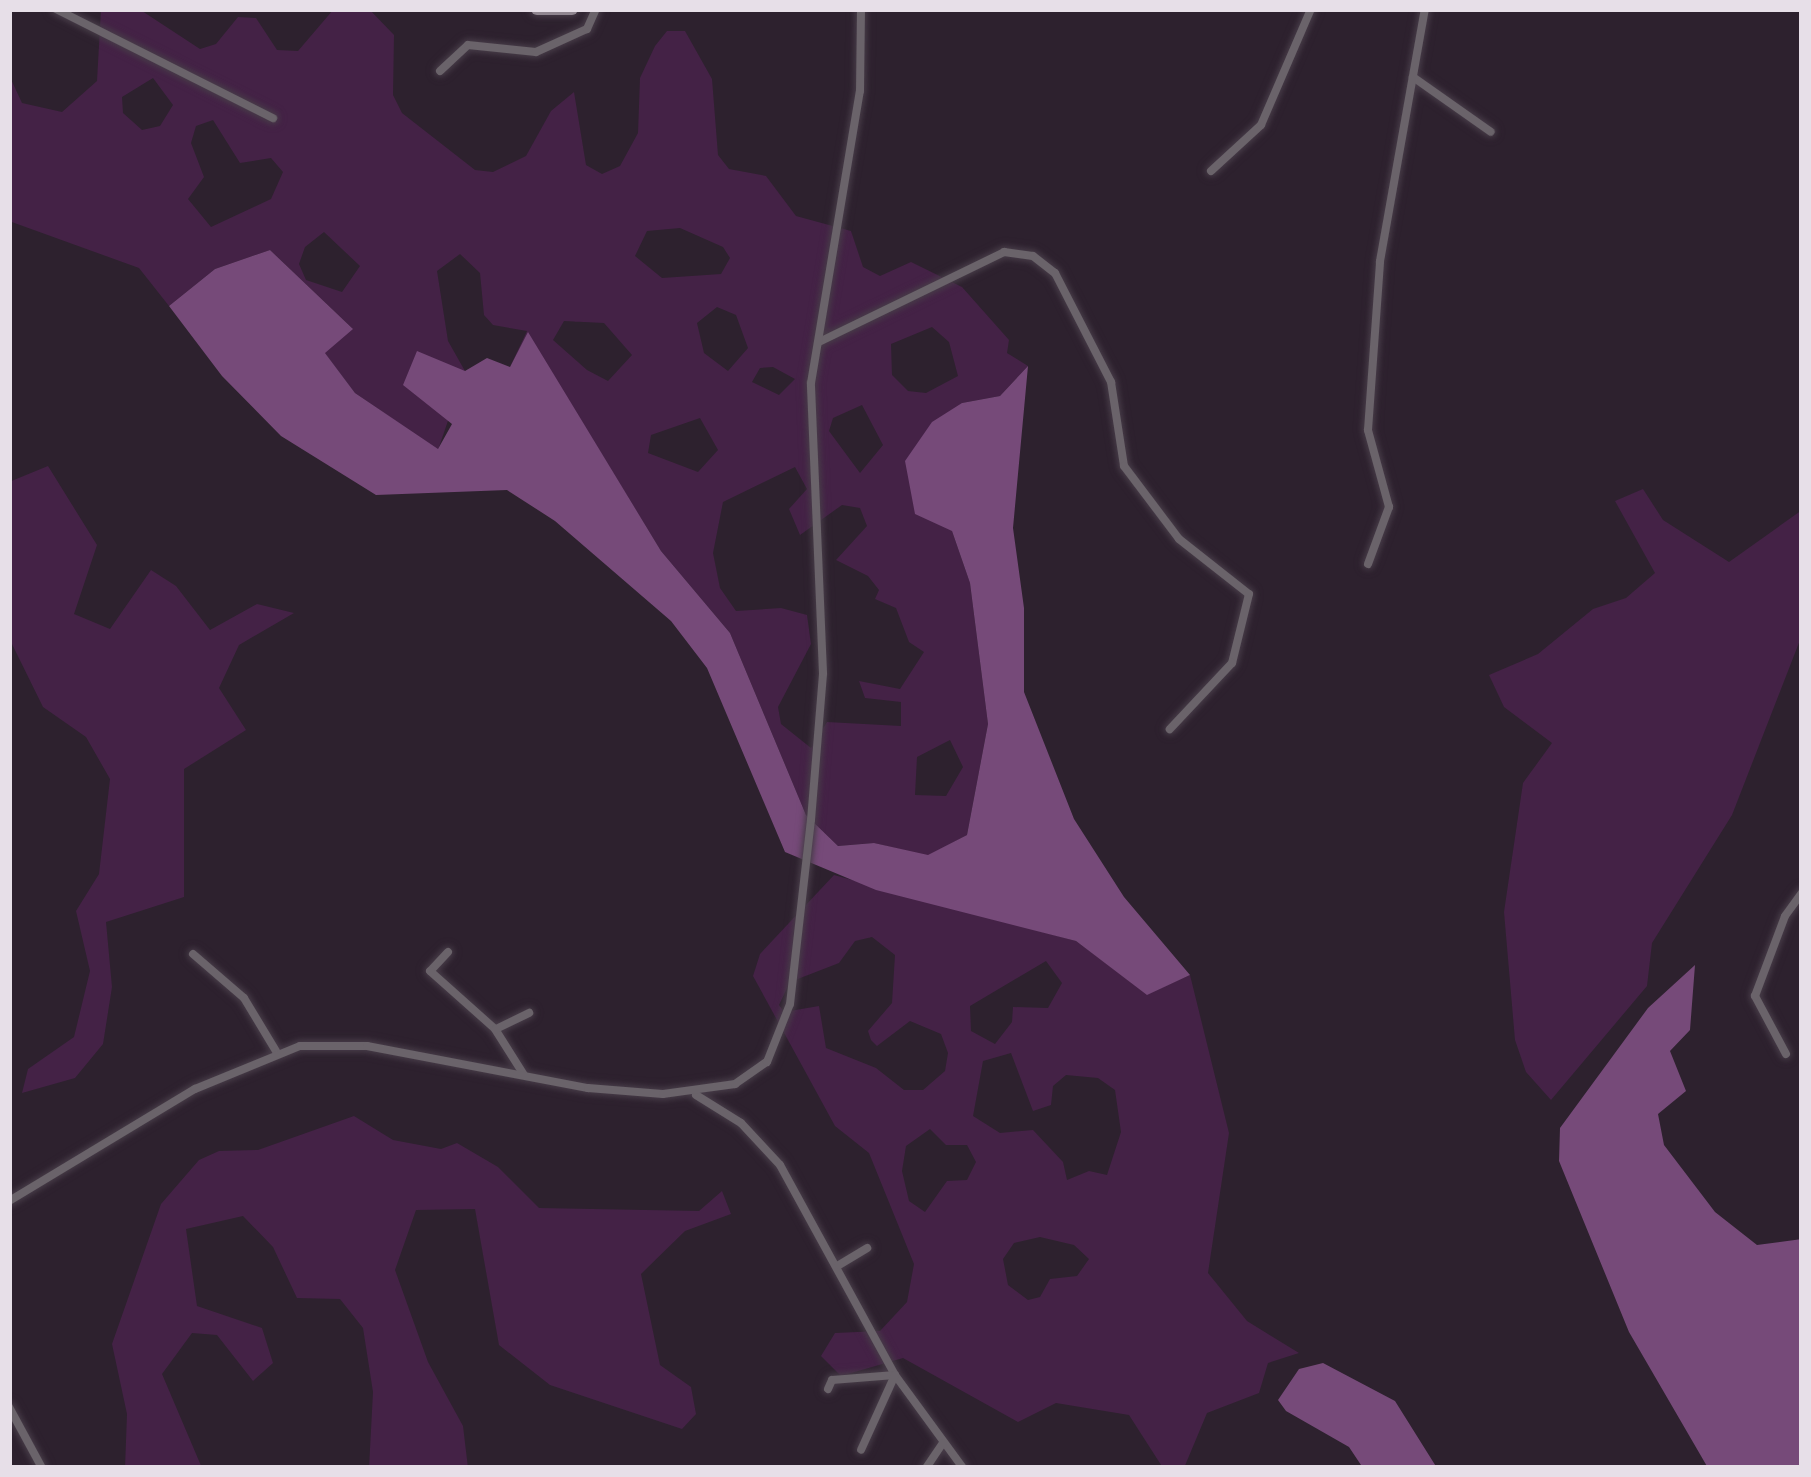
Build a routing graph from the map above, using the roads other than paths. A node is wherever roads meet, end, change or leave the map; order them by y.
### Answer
1 (56, 9) edge
2 (537, 9) edge
3 (572, 9) edge
4 (596, 9) edge
5 (861, 9) edge
6 (1311, 9) edge
7 (1425, 9) edge
8 (440, 71) dead end
9 (1413, 77) junction
10 (273, 118) dead end
11 (1491, 131) dead end
12 (1211, 171) dead end
13 (818, 342) junction
14 (1368, 564) dead end
15 (1171, 729) dead end
16 (1802, 893) edge
17 (448, 952) dead end
18 (193, 954) dead end
19 (529, 1013) dead end
20 (495, 1029) junction
21 (276, 1051) junction
22 (1786, 1054) dead end
23 (524, 1075) junction
24 (694, 1094) junction
25 (9, 1201) edge
26 (867, 1248) dead end
27 (839, 1265) junction
28 (896, 1375) junction
29 (828, 1389) dead end
30 (9, 1407) edge
31 (944, 1443) junction
32 (861, 1450) dead end
33 (42, 1468) edge
34 (926, 1468) edge
35 (963, 1468) edge

1 - 10 street
2 - 3 main road
4 - 8 street
5 - 13 street
6 - 12 street
7 - 9 street
9 - 11 street
9 - 14 street
13 - 15 street
13 - 24 street
16 - 22 street
17 - 20 street
18 - 21 street
19 - 20 street
20 - 23 street
21 - 23 street
21 - 25 street
23 - 24 street
24 - 27 street
26 - 27 street
27 - 28 street
28 - 29 street
28 - 31 street
28 - 32 street
30 - 33 street
31 - 34 street
31 - 35 street

